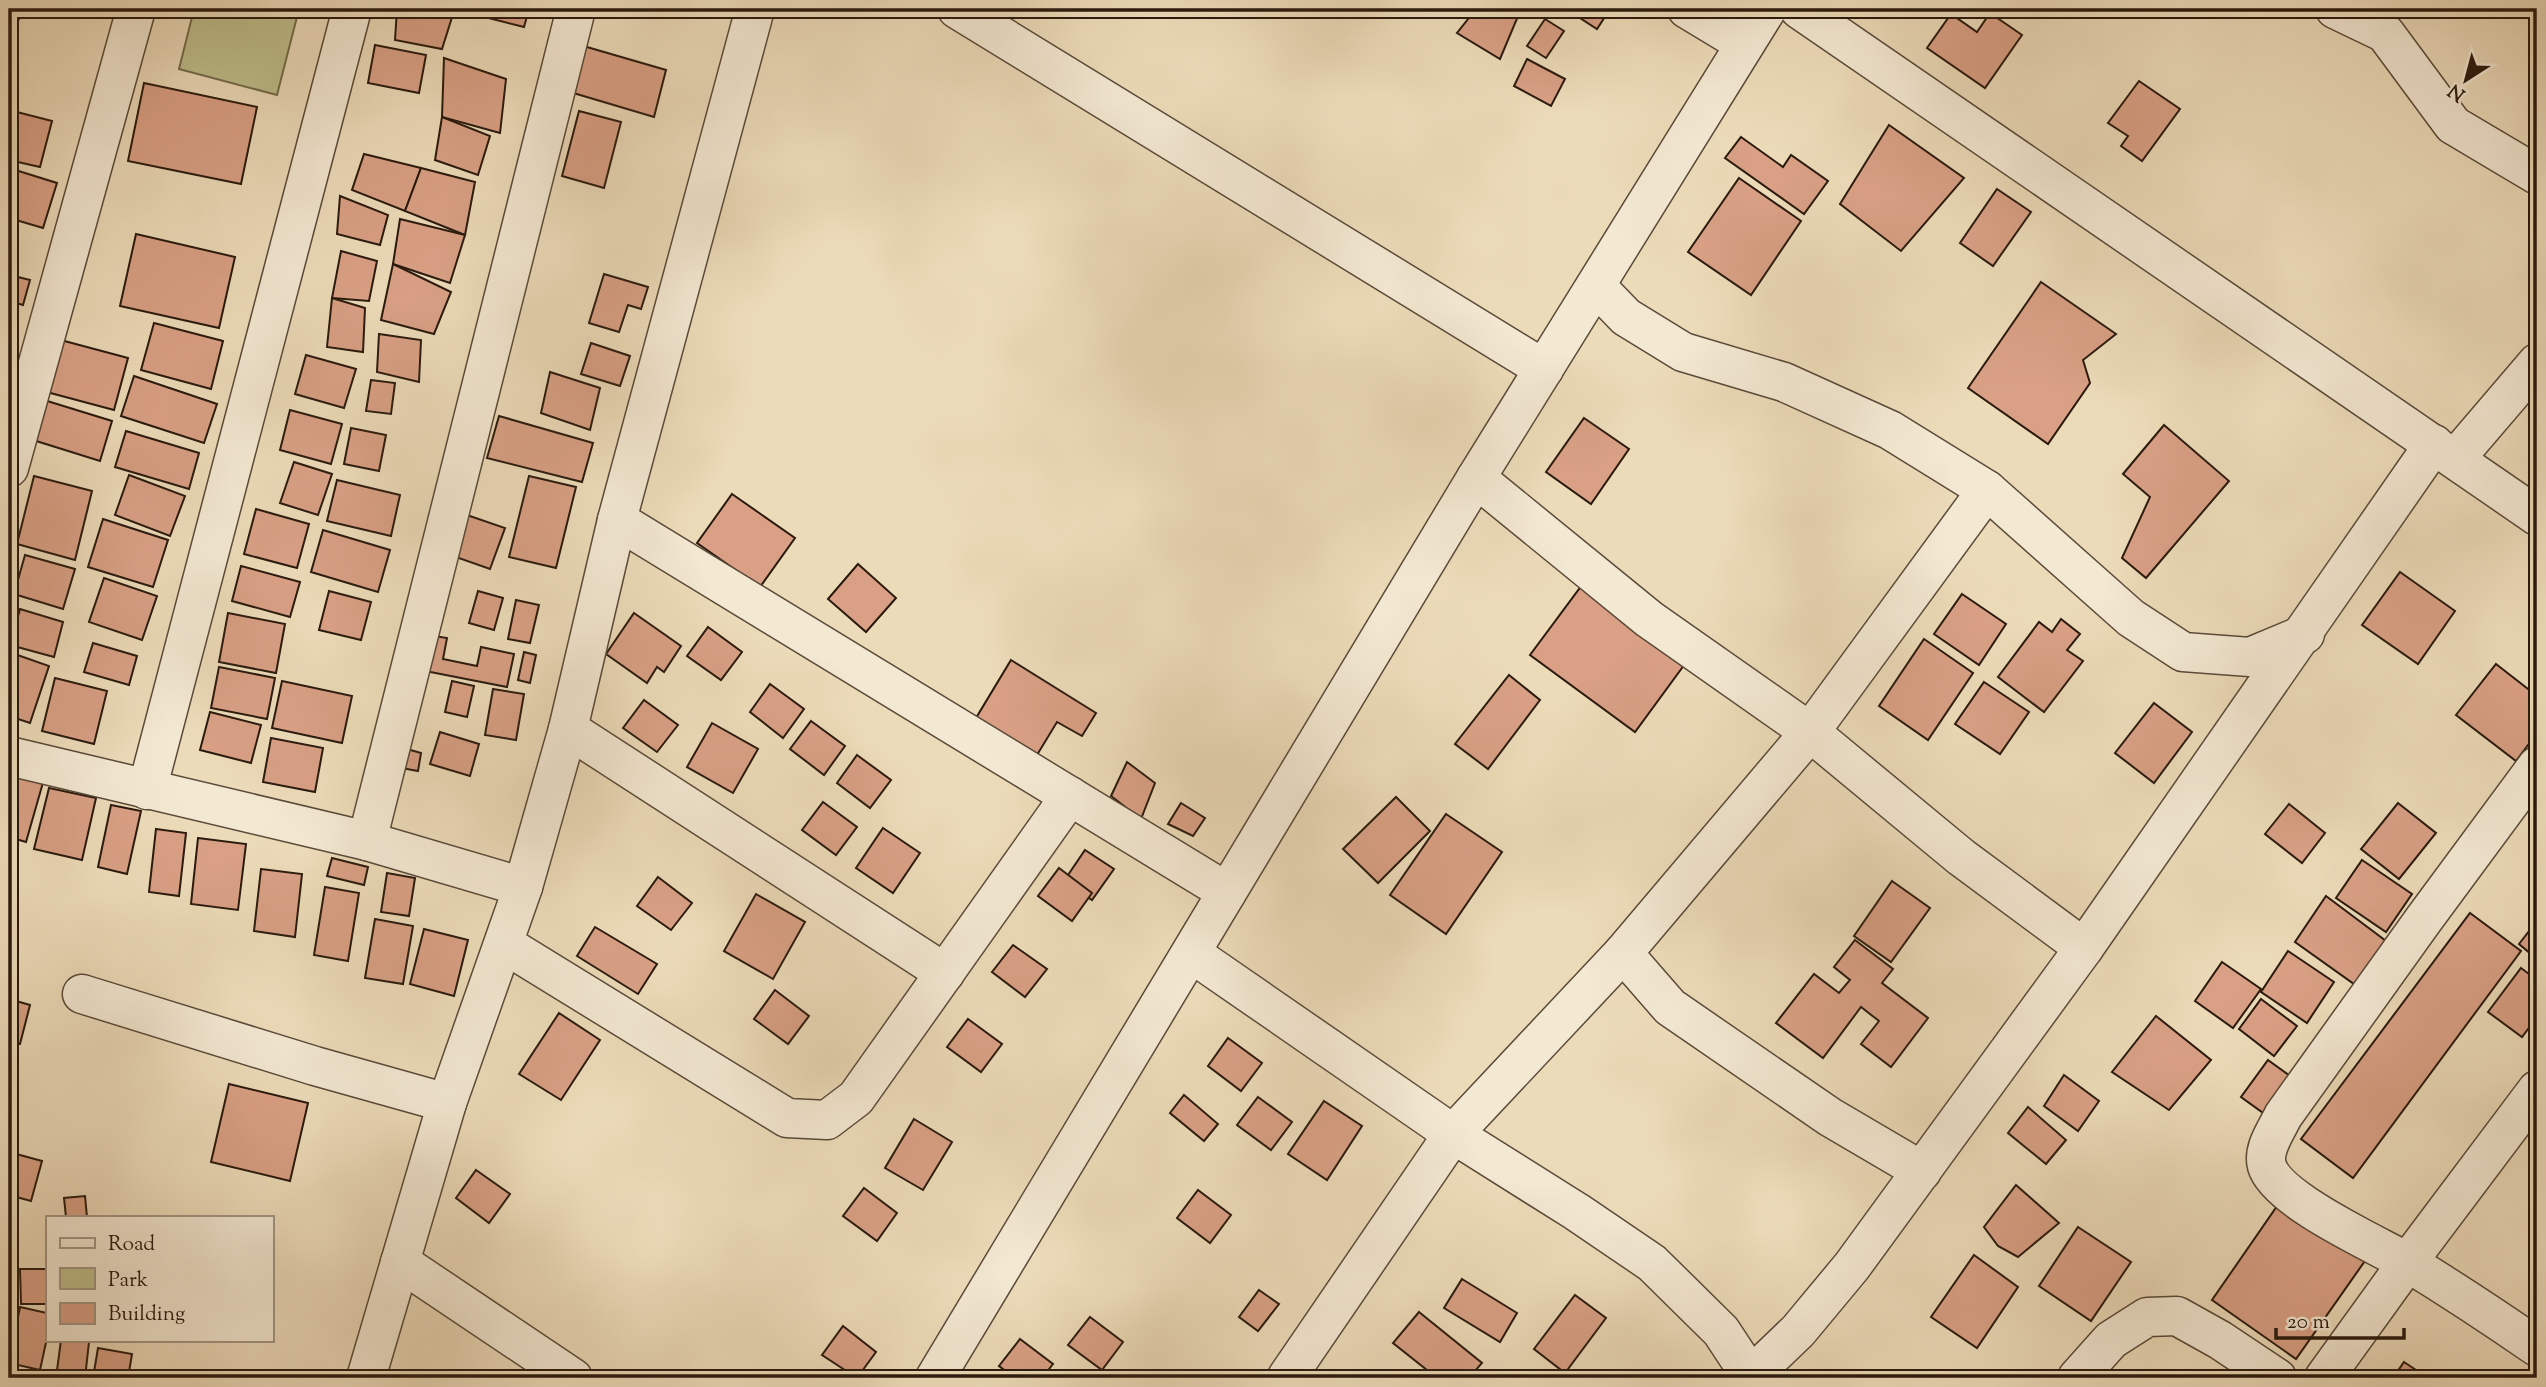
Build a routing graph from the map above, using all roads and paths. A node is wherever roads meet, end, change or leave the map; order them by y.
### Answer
1 (136, 9) edge
2 (352, 9) edge
3 (576, 9) edge
4 (755, 9) edge
5 (957, 9) edge
6 (1687, 9) edge
7 (1767, 9) edge
8 (1799, 9) edge
9 (2335, 9) edge
10 (1745, 44) junction
11 (2537, 175) edge
12 (1596, 286) junction
13 (2537, 363) edge
14 (1544, 369) junction
15 (2445, 452) junction
16 (9, 468) edge
17 (1476, 478) junction
18 (1987, 490) junction
19 (2537, 516) edge
20 (617, 520) junction
21 (2305, 634) junction
22 (568, 729) junction
23 (1810, 732) junction
24 (9, 756) edge
25 (2537, 766) edge
26 (147, 790) junction
27 (1070, 796) junction
28 (367, 841) junction
29 (523, 887) junction
30 (1227, 892) junction
31 (504, 944) junction
32 (2084, 948) junction
33 (1191, 953) junction
34 (1623, 953) junction
35 (945, 973) junction
36 (82, 993) dead end
37 (2537, 1090) edge
38 (447, 1103) junction
39 (1453, 1134) junction
40 (1922, 1171) junction
41 (400, 1262) junction
42 (2407, 1263) junction
43 (2537, 1348) edge
44 (1286, 1377) edge
45 (1750, 1377) edge
46 (366, 1378) edge
47 (573, 1378) edge
48 (935, 1378) edge
49 (2077, 1378) edge
50 (2277, 1378) edge
51 (2324, 1378) edge

1 - 16 street
2 - 26 street
3 - 28 street
4 - 20 street
5 - 14 street
6 - 10 street
7 - 10 street
8 - 15 street
9 - 11 street
10 - 12 street
12 - 14 street
12 - 18 street
13 - 15 street
14 - 17 street
15 - 19 street
15 - 21 street
17 - 23 street
17 - 30 street
18 - 21 street
18 - 23 street
20 - 22 street
20 - 27 street
21 - 32 street
22 - 29 street
22 - 35 street
23 - 32 street
23 - 34 street
24 - 26 street
25 - 42 street
26 - 28 street
27 - 30 street
27 - 35 street
28 - 29 street
29 - 31 street
30 - 33 street
31 - 35 street
31 - 38 street
32 - 40 street
33 - 39 street
33 - 48 street
34 - 39 street
34 - 40 street
36 - 38 street
37 - 42 street
38 - 41 street
39 - 44 street
39 - 45 street
40 - 45 street
41 - 46 street
41 - 47 street
42 - 43 street
42 - 51 street
49 - 50 street

